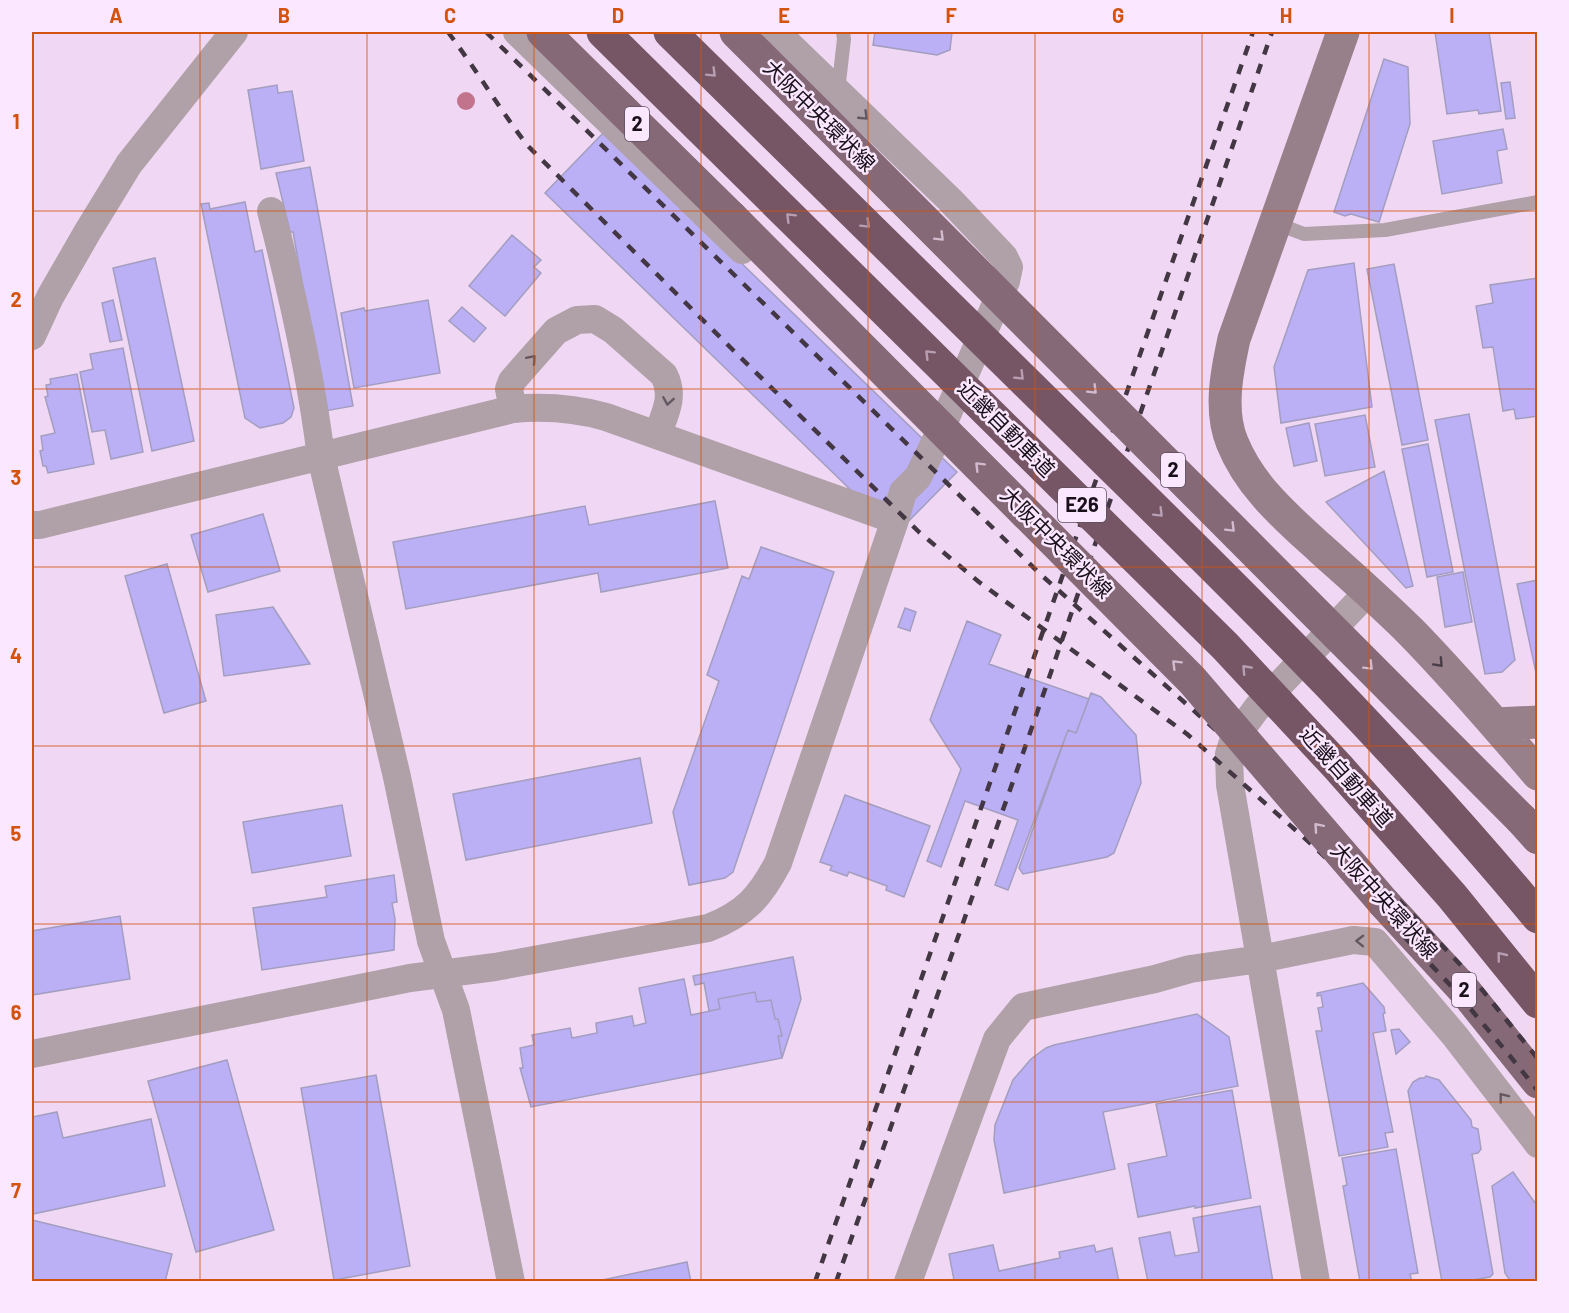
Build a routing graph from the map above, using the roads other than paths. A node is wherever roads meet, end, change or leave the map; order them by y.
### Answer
1 (234, 32) edge
2 (517, 32) edge
3 (543, 32) edge
4 (603, 32) edge
5 (670, 32) edge
6 (736, 32) edge
7 (776, 32) edge
8 (843, 32) edge
9 (1343, 32) edge
10 (838, 92) junction
11 (1538, 202) edge
12 (271, 212) dead end
13 (1275, 223) junction
14 (32, 336) edge
15 (513, 410) junction
16 (657, 435) junction
17 (936, 440) junction
18 (321, 457) junction
19 (895, 520) junction
20 (32, 525) edge
21 (1368, 592) junction
22 (1538, 722) edge
23 (1495, 724) junction
24 (1538, 774) edge
25 (1529, 828) edge
26 (1538, 918) edge
27 (1260, 959) junction
28 (443, 973) junction
29 (1538, 1002) edge
30 (32, 1054) edge
31 (1538, 1082) edge
32 (1538, 1144) edge
33 (511, 1281) edge
34 (908, 1281) edge
35 (1316, 1281) edge

1 - 14 street
2 - 17 street
31 -> 3 main road, 大阪中央環状線 / 2, bridge
29 -> 4 highway, 近畿自動車道 / E26, bridge
5 -> 26 highway, E26, bridge
6 -> 25 main road, 大阪中央環状線 / 2, bridge
7 - 10 street
8 - 10 lane
9 - 13 street
10 -> 17 street
11 - 13 lane
12 - 18 street
13 - 21 street
15 - 16 street
15 -> 16 street
15 - 18 street
16 - 19 street
17 - 19 street
18 - 20 street
18 - 28 street
19 - 28 street
21 -> 23 street
21 - 27 street
22 - 23 street
23 - 24 street
32 -> 27 street
27 - 34 street
27 - 35 street
28 - 30 street
28 - 33 street

